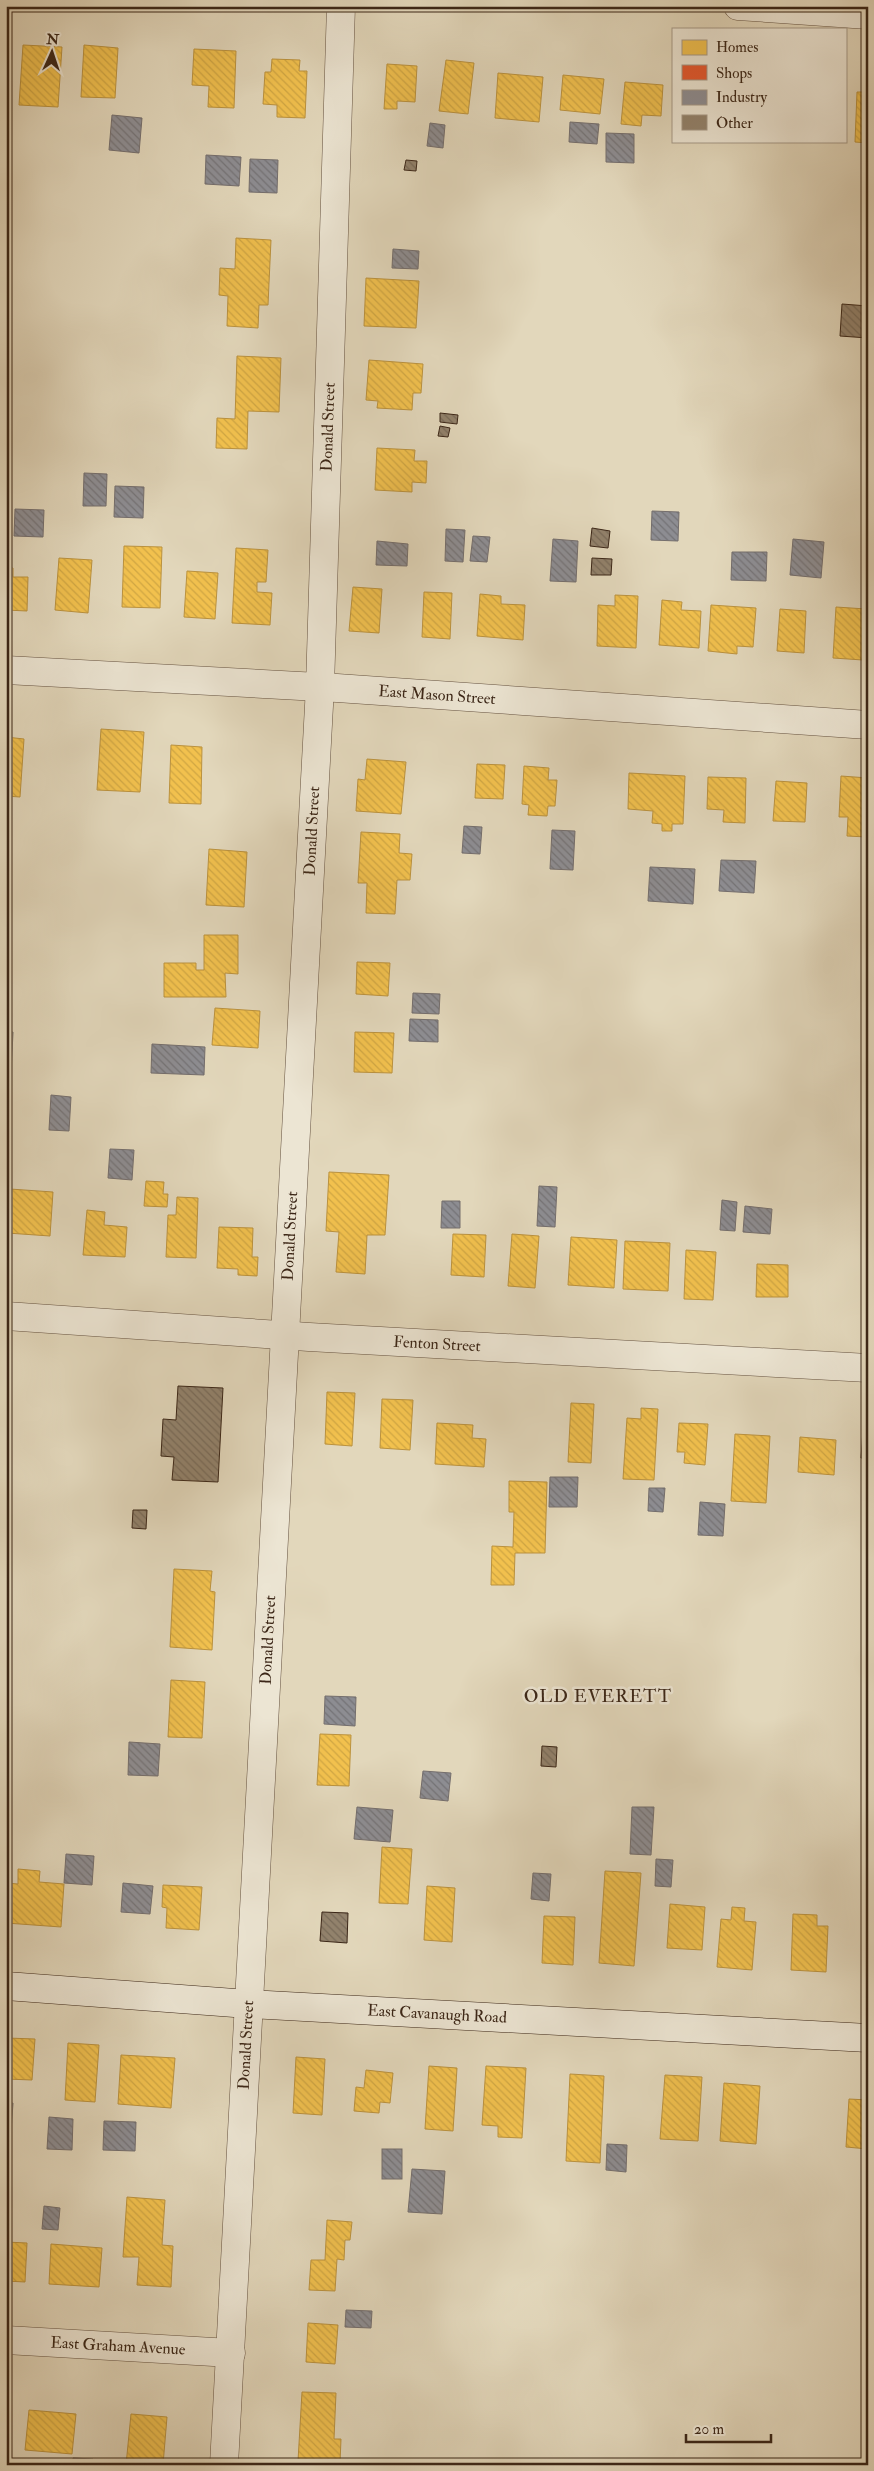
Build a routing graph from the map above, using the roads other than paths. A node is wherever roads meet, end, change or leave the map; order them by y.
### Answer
1 (342, 6) edge
2 (738, 6) edge
3 (868, 15) edge
4 (6, 670) edge
5 (320, 687) junction
6 (868, 725) edge
7 (6, 1316) edge
8 (285, 1335) junction
9 (868, 1368) edge
10 (6, 1986) edge
11 (248, 2004) junction
12 (868, 2038) edge
13 (6, 2340) edge
14 (231, 2353) junction
15 (224, 2465) edge

1 - 5 street, Donald Street
2 - 3 street
4 - 5 street, East Mason Street
5 - 6 street, East Mason Street
5 - 8 street, Donald Street
7 - 8 street, Fenton Street
8 - 9 street, Fenton Street
8 - 11 street, Donald Street
10 - 11 street, East Cavanaugh Road
11 - 12 street, East Cavanaugh Road
11 - 14 street, Donald Street
13 - 14 street, East Graham Avenue
14 - 15 street, Donald Street

